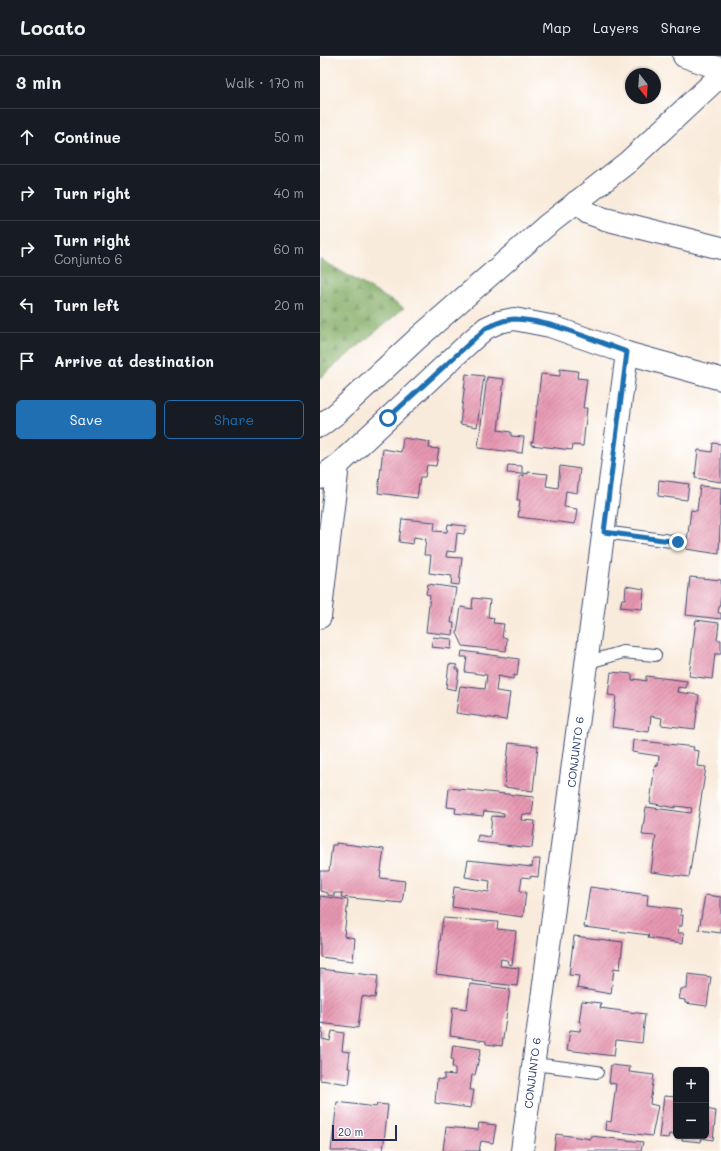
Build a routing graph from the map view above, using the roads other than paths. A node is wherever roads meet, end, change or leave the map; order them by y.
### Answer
1 (684, 56) edge
2 (721, 69) edge
3 (721, 76) edge
4 (576, 202) junction
5 (721, 248) edge
6 (627, 352) junction
7 (721, 379) edge
8 (320, 426) edge
9 (338, 465) junction
10 (320, 478) edge
11 (604, 532) junction
12 (678, 542) dead end
13 (320, 617) edge
14 (655, 655) dead end
15 (586, 662) junction
16 (534, 1064) junction
17 (597, 1072) dead end
18 (522, 1151) edge

1 - 2 street
3 - 4 street
4 - 5 street
4 - 8 street
6 - 7 street
6 - 9 street
6 - 11 street, CONJUNTO 6
9 - 10 street
9 - 13 street
11 - 12 lane
11 - 15 street, CONJUNTO 6
14 - 15 lane
15 - 16 street, CONJUNTO 6
16 - 17 lane
16 - 18 street, CONJUNTO 6

